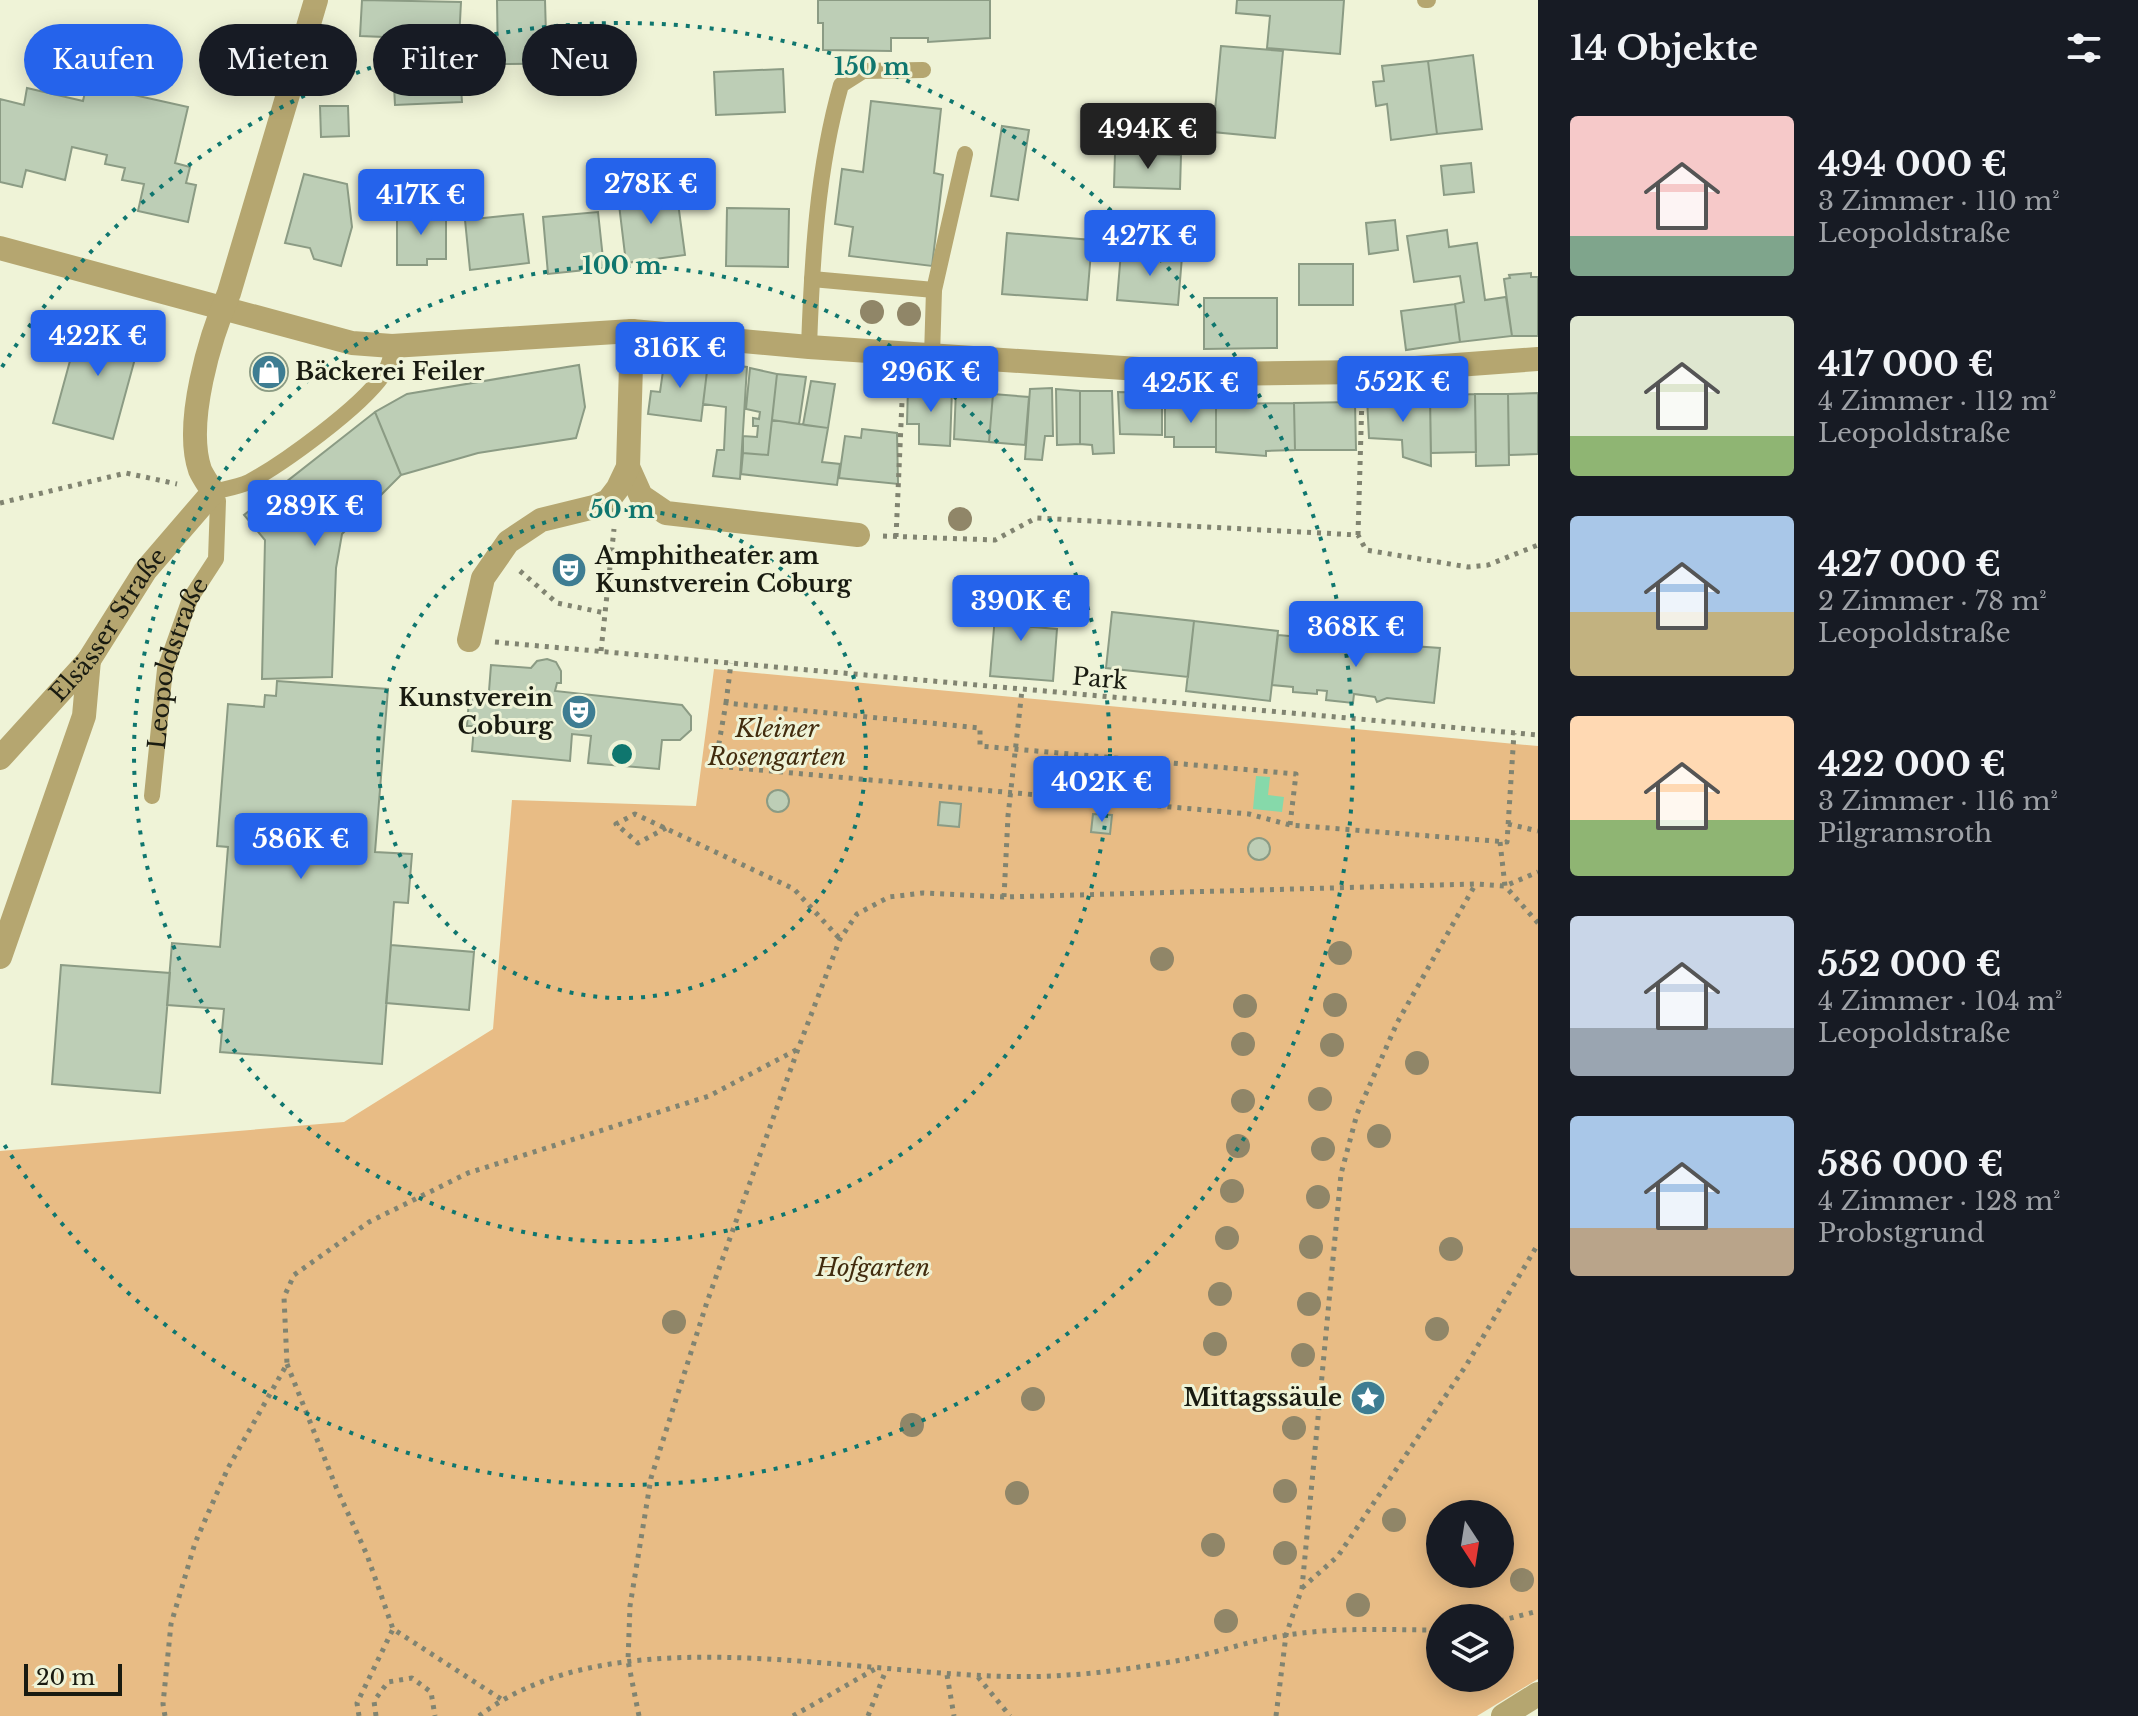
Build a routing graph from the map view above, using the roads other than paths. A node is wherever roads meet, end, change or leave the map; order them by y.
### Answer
1 (316, 0) edge
2 (923, 70) dead end
3 (965, 154) dead end
4 (0, 248) edge
5 (812, 279) junction
6 (934, 290) junction
7 (222, 309) junction
8 (632, 331) junction
9 (392, 346) junction
10 (809, 347) junction
11 (932, 356) junction
12 (1538, 359) edge
13 (623, 478) junction
14 (213, 492) junction
15 (858, 535) road end
16 (469, 640) road end
17 (89, 660) junction
18 (0, 758) edge
19 (152, 796) dead end
20 (0, 957) edge
21 (1538, 1694) edge
22 (1503, 1716) edge

1 - 7 street
2 - 5 lane
3 - 6 lane
4 - 7 street
5 - 6 lane
5 - 10 lane
6 - 11 lane
7 - 9 street
7 - 14 street
8 - 9 street
8 - 10 street
8 - 13 street
9 - 14 lane
10 - 11 street
11 - 12 street
13 - 15 street
13 - 16 street
14 - 17 street, Elsässer Straße
14 - 19 lane, Leopoldstraße
17 - 18 street, Elsässer Straße
17 - 20 street
21 - 22 street

